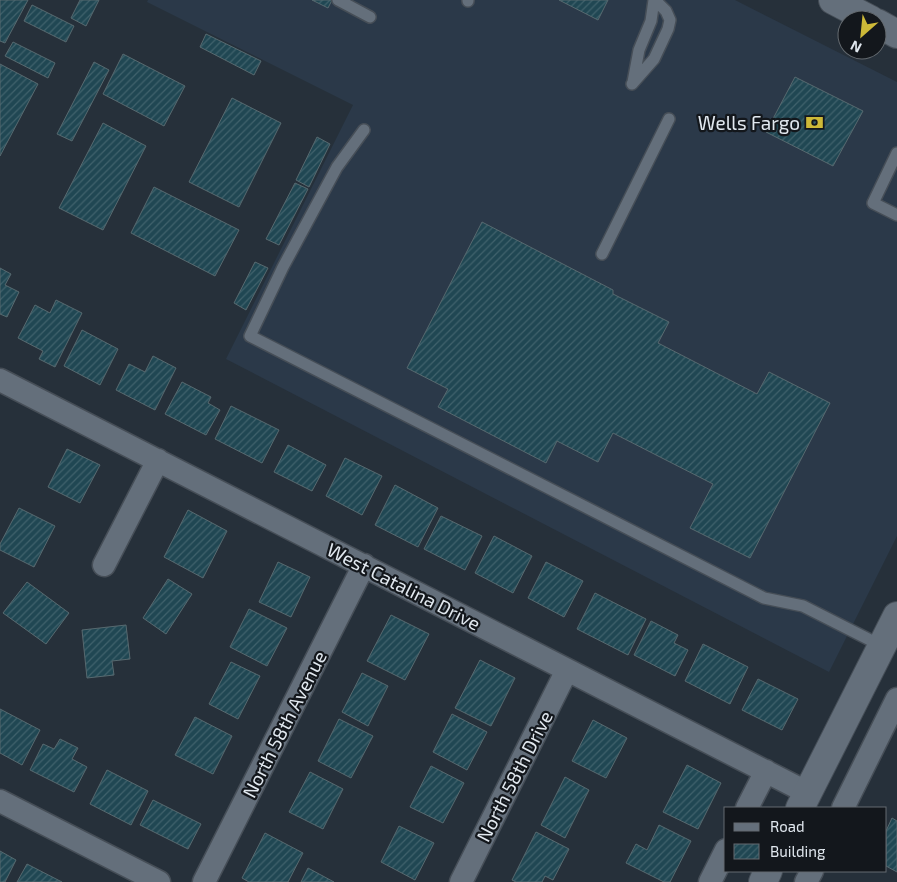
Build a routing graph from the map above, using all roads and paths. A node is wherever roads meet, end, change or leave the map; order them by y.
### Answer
1 (338, 0) edge
2 (655, 0) edge
3 (833, 0) edge
4 (852, 10) edge
5 (370, 16) dead end
6 (669, 119) dead end
7 (364, 130) dead end
8 (897, 153) edge
9 (897, 215) edge
10 (602, 254) dead end
11 (0, 380) edge
12 (158, 460) junction
13 (104, 564) dead end
14 (364, 565) junction
15 (897, 616) edge
16 (882, 646) junction
17 (567, 670) junction
18 (897, 699) edge
19 (766, 771) junction
20 (0, 801) edge
21 (804, 801) edge
22 (748, 807) edge
23 (843, 807) edge
24 (724, 854) edge
25 (159, 882) edge
26 (204, 882) edge
27 (461, 882) edge
28 (710, 882) edge

1 - 5 lane
2 - 2 lane
3 - 4 main road
6 - 10 lane
7 - 16 lane
8 - 9 lane
11 - 12 street, West Catalina Drive
12 - 13 street
12 - 14 street, West Catalina Drive
14 - 17 street, West Catalina Drive
14 - 26 street, North 58th Avenue
15 - 16 main road
16 - 21 main road
17 - 19 street, West Catalina Drive
17 - 27 street, North 58th Drive
18 - 23 street
19 - 21 street, West Catalina Drive
19 - 22 street
20 - 25 street
24 - 28 street

